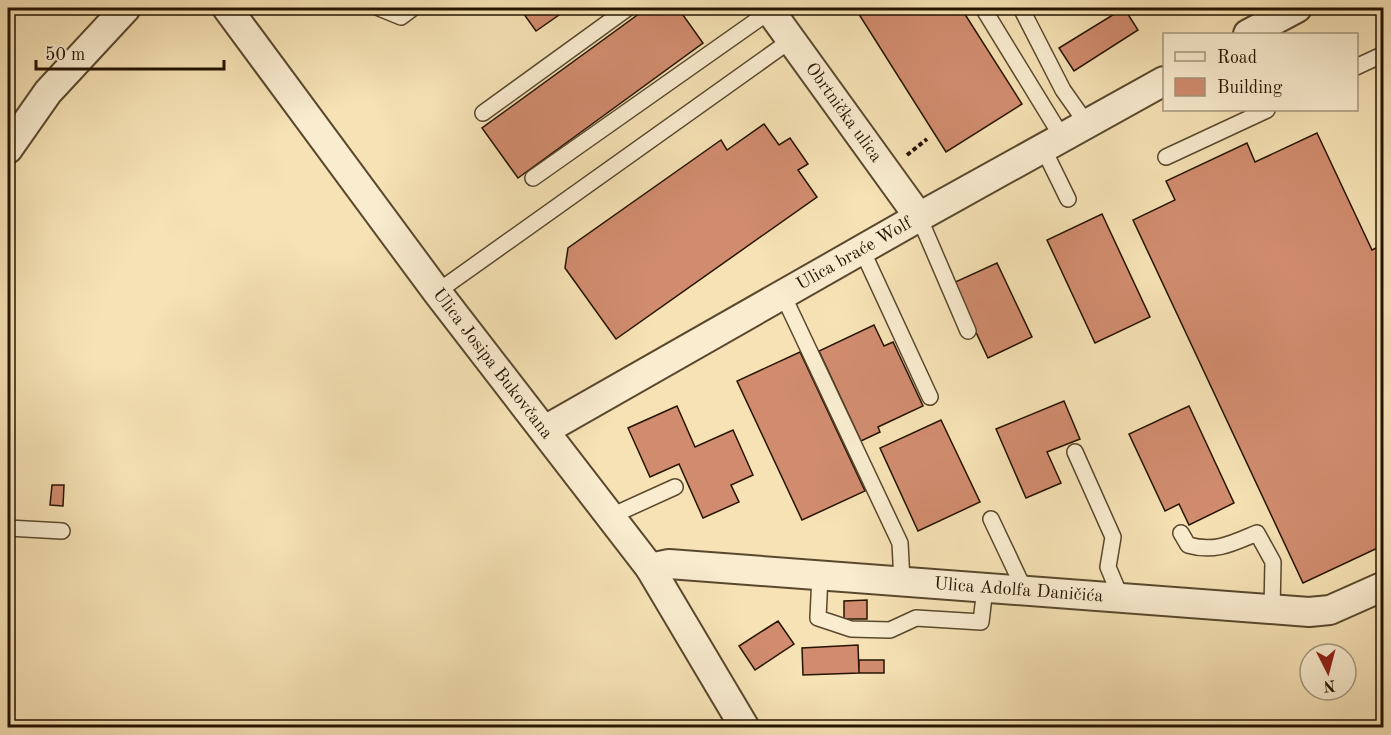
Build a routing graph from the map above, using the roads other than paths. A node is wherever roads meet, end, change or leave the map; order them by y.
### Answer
1 (126, 8) edge
2 (227, 8) edge
3 (380, 8) edge
4 (413, 8) edge
5 (628, 8) edge
6 (983, 8) edge
7 (1021, 8) edge
8 (1297, 8) edge
9 (769, 9) edge
10 (1250, 33) edge
11 (791, 40) junction
12 (1383, 54) edge
13 (1358, 66) edge
14 (1163, 82) edge
15 (1265, 111) edge
16 (483, 113) dead end
17 (1087, 124) junction
18 (1053, 143) junction
19 (8, 149) edge
20 (1166, 157) dead end
21 (533, 178) dead end
22 (1068, 199) dead end
23 (919, 217) junction
24 (862, 249) junction
25 (437, 292) junction
26 (783, 295) junction
27 (968, 331) dead end
28 (930, 397) dead end
29 (545, 430) junction
30 (1075, 452) dead end
31 (675, 488) dead end
32 (609, 517) junction
33 (991, 519) dead end
34 (8, 528) edge
35 (62, 531) dead end
36 (1181, 533) dead end
37 (650, 568) junction
38 (820, 575) junction
39 (902, 581) junction
40 (1383, 586) edge
41 (985, 588) junction
42 (1025, 591) junction
43 (1120, 598) junction
44 (1272, 609) junction
45 (745, 728) edge

1 - 19 street
2 - 25 street, Ulica Josipa Bukovčana
3 - 4 lane
5 - 16 lane
6 - 18 lane
7 - 17 lane
8 - 10 street
9 - 11 street, Obrtnička ulica
9 - 21 lane
11 - 23 street, Obrtnička ulica
11 - 25 lane
12 - 13 lane
14 - 17 street, Ulica braće Wolf
15 - 20 lane
17 - 18 street, Ulica braće Wolf
18 - 22 lane
18 - 23 street, Ulica braće Wolf
23 - 24 street, Ulica braće Wolf
23 - 27 lane
24 - 26 street, Ulica braće Wolf
24 - 28 lane
25 - 29 street, Ulica Josipa Bukovčana
26 - 29 street, Ulica braće Wolf
26 - 39 lane
29 - 32 street, Ulica Josipa Bukovčana
30 - 43 lane
31 - 32 lane
32 - 37 street, Ulica Josipa Bukovčana
33 - 42 lane
34 - 35 lane
36 - 44 lane
37 - 38 street, Ulica Adolfa Daničića
37 - 45 street, Ulica Josipa Bukovčana
38 - 39 street, Ulica Adolfa Daničića
38 - 41 lane
39 - 41 street, Ulica Adolfa Daničića
40 - 44 street, Ulica Adolfa Daničića
41 - 42 street, Ulica Adolfa Daničića
42 - 43 street, Ulica Adolfa Daničića
43 - 44 street, Ulica Adolfa Daničića

